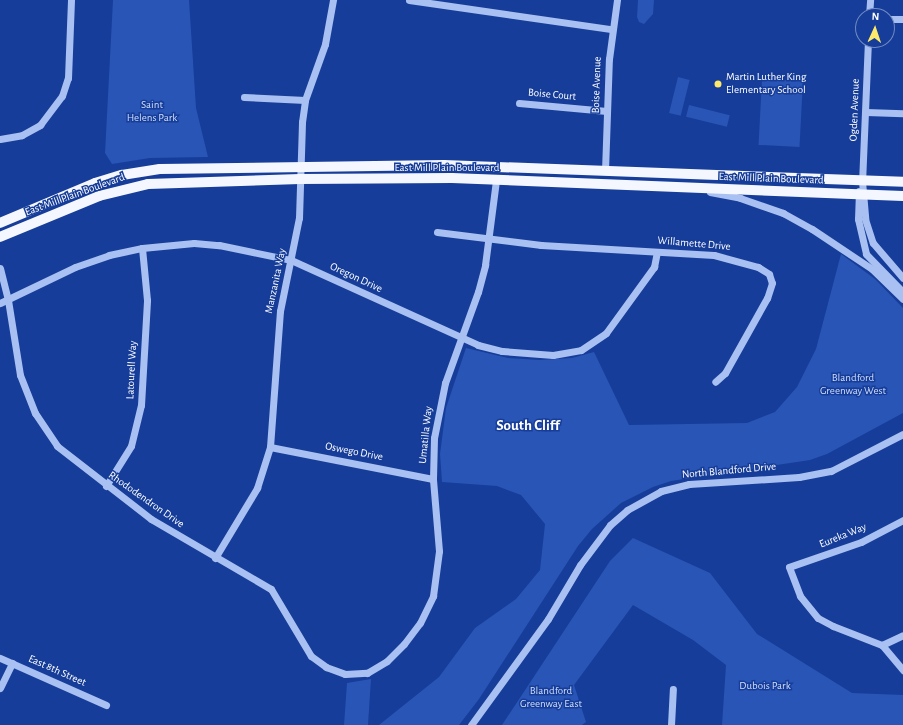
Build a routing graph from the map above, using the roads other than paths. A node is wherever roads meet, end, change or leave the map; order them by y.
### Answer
1 (71, 0) edge
2 (333, 0) edge
3 (409, 0) edge
4 (617, 0) edge
5 (611, 29) junction
6 (868, 48) edge
7 (244, 97) dead end
8 (305, 100) junction
9 (519, 103) dead end
10 (607, 111) junction
11 (866, 112) junction
12 (903, 113) edge
13 (0, 139) edge
14 (300, 166) junction
15 (605, 172) junction
16 (300, 179) junction
17 (496, 180) junction
18 (862, 180) junction
19 (903, 182) edge
20 (689, 187) junction
21 (861, 194) junction
22 (903, 196) edge
23 (0, 223) edge
24 (437, 232) dead end
25 (0, 237) edge
26 (490, 239) junction
27 (142, 248) junction
28 (657, 252) junction
29 (291, 260) junction
30 (0, 268) edge
31 (903, 278) edge
32 (903, 292) edge
33 (903, 299) edge
34 (8, 300) junction
35 (0, 303) edge
36 (460, 337) junction
37 (715, 382) dead end
38 (903, 434) edge
39 (270, 447) junction
40 (433, 479) junction
41 (106, 486) junction
42 (903, 520) edge
43 (215, 558) junction
44 (903, 635) edge
45 (882, 645) junction
46 (0, 658) edge
47 (12, 663) junction
48 (903, 670) edge
49 (367, 673) joint
50 (0, 688) edge
51 (673, 689) dead end
52 (106, 705) dead end
53 (471, 725) edge
54 (671, 725) edge

1 - 13 street
2 - 8 street, Manzanita Way
3 - 5 street
4 - 5 street, Boise Avenue
5 - 10 street, Boise Avenue
6 - 11 street, Ogden Avenue
7 - 8 street
8 - 14 street, Manzanita Way
9 - 10 street, Boise Court
10 - 15 street, Boise Avenue
11 - 12 street
11 - 18 street, Ogden Avenue
14 - 15 main road, East Mill Plain Boulevard
14 - 16 street, Manzanita Way
14 - 23 main road, East Mill Plain Boulevard
15 - 18 main road, East Mill Plain Boulevard
16 - 17 main road, East Mill Plain Boulevard
16 - 25 main road, East Mill Plain Boulevard
16 - 29 street, Manzanita Way
17 - 20 main road, East Mill Plain Boulevard
17 - 26 street, Umatilla Way
18 - 19 main road, East Mill Plain Boulevard
18 - 21 street, Ogden Avenue
20 - 21 main road, East Mill Plain Boulevard
20 - 33 street
21 - 22 main road, East Mill Plain Boulevard
21 - 31 street
21 - 32 street
24 - 26 street, Willamette Drive
26 - 28 street, Willamette Drive
26 - 36 street, Umatilla Way
27 - 29 street, Oregon Drive
27 - 34 street, Oregon Drive
27 - 41 street, Latourell Way
28 - 36 street, Oregon Drive
28 - 37 street, Willamette Drive
29 - 36 street, Oregon Drive
29 - 39 street, Manzanita Way
30 - 34 street, Rhododendron Drive
34 - 35 street, Oregon Drive
34 - 41 street, Rhododendron Drive
36 - 40 street, Umatilla Way
38 - 53 street, North Blandford Drive
39 - 40 street, Oswego Drive
39 - 43 street, Manzanita Way
40 - 49 street, Umatilla Way
41 - 43 street, Rhododendron Drive
42 - 45 street, Eureka Way
43 - 49 street, Rhododendron Drive
44 - 45 street
45 - 48 street
46 - 47 street, East 8th Street
47 - 50 street
47 - 52 street, East 8th Street
51 - 54 street

